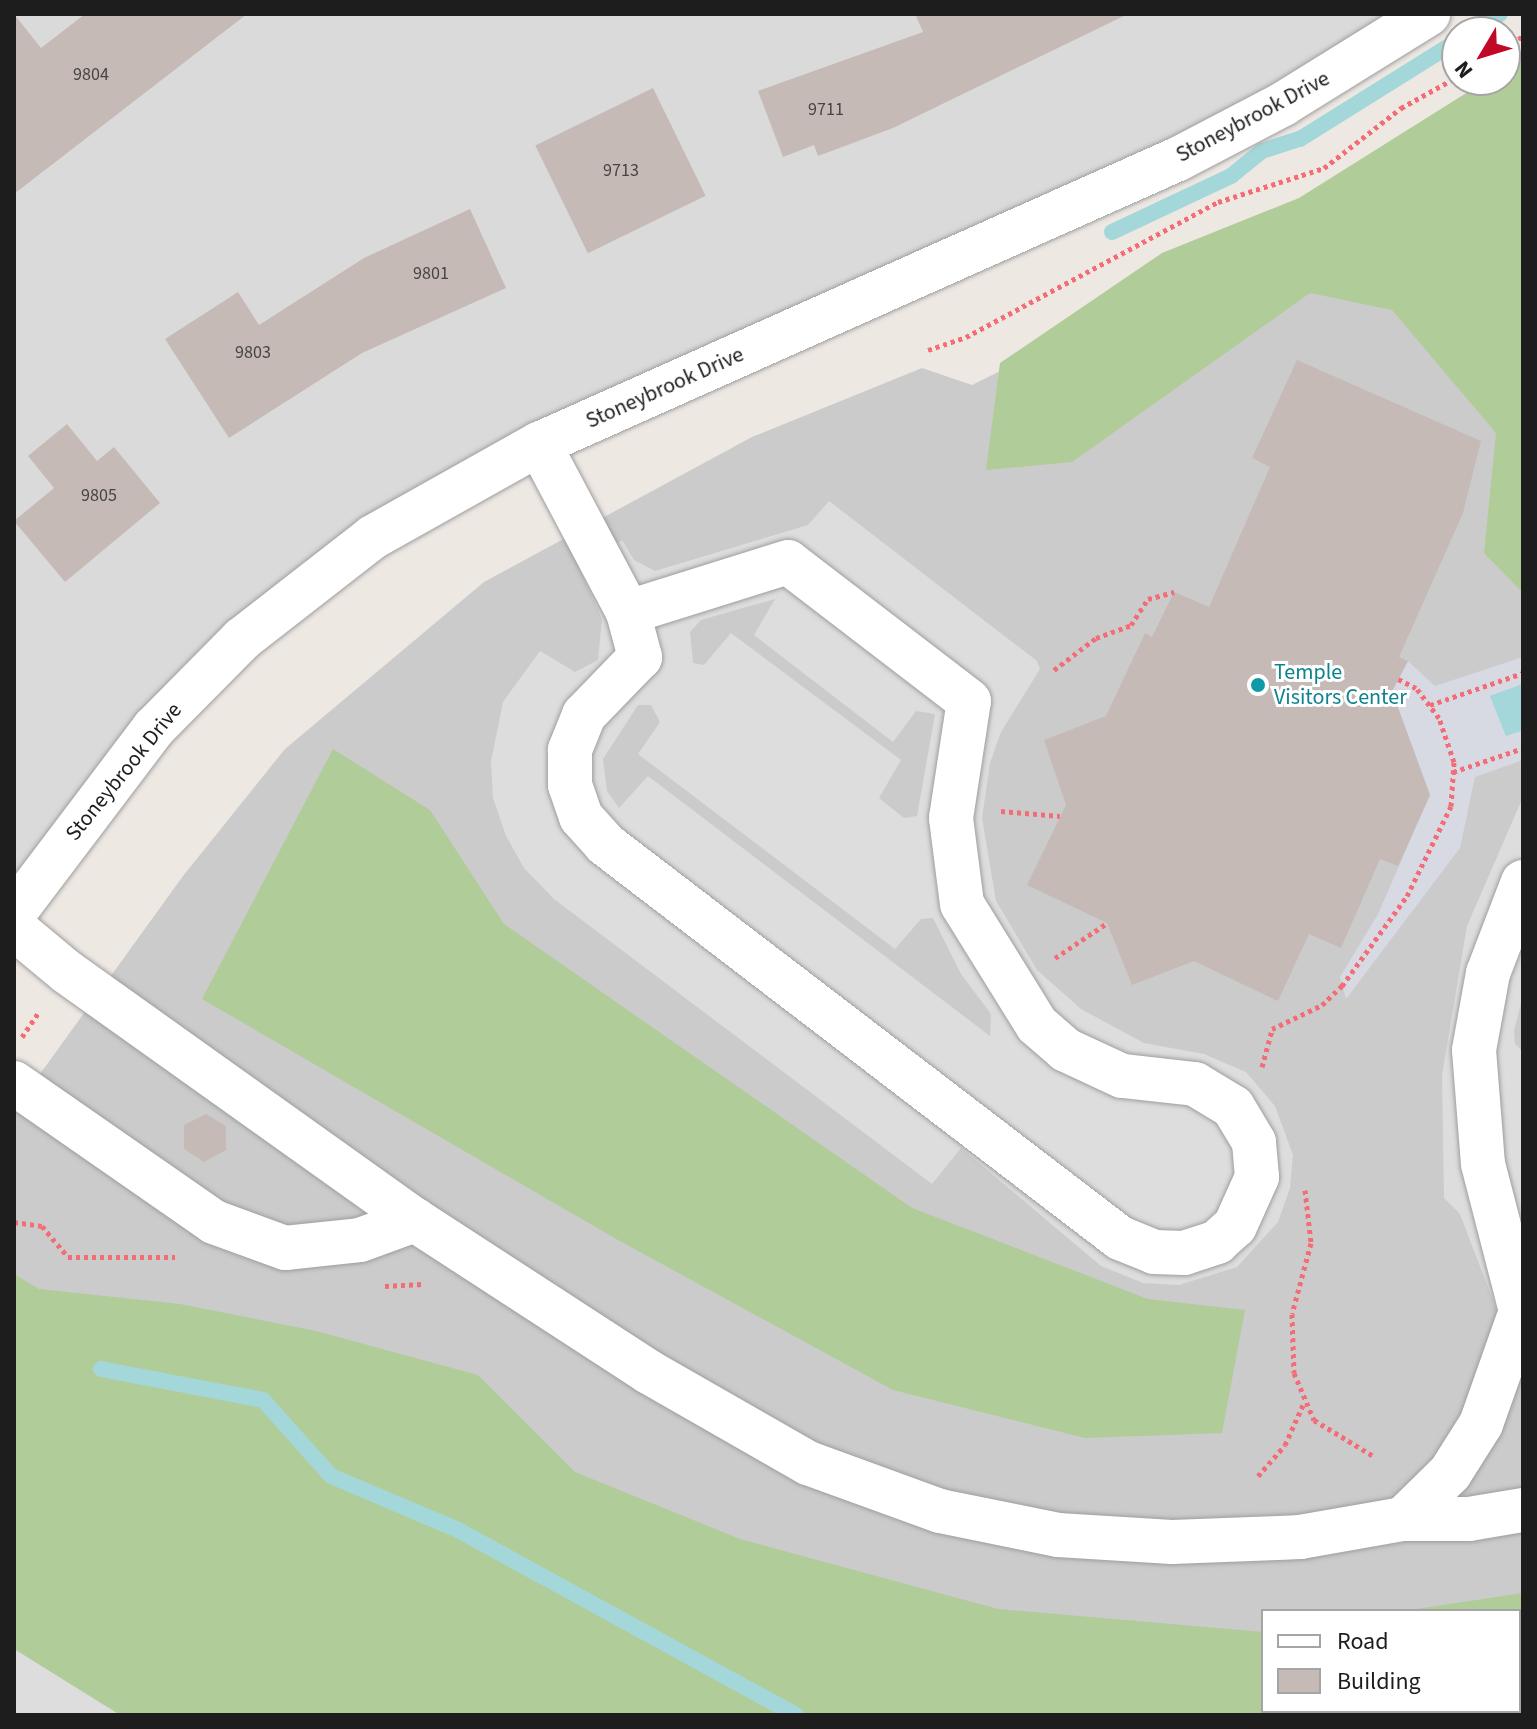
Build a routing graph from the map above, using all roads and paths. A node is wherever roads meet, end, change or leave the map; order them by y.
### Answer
1 (1428, 14) edge
2 (1441, 86) edge
3 (928, 350) dead end
4 (539, 444) junction
5 (1174, 592) dead end
6 (628, 612) junction
7 (1054, 670) dead end
8 (1523, 673) edge
9 (1398, 679) dead end
10 (1429, 706) junction
11 (1523, 748) edge
12 (1453, 772) junction
13 (995, 810) dead end
14 (1060, 816) dead end
15 (1523, 882) edge
16 (14, 913) edge
17 (1107, 923) dead end
18 (14, 928) edge
19 (1045, 965) dead end
20 (48, 998) dead end
21 (1272, 1029) dead end
22 (15, 1065) edge
23 (1312, 1215) dead end
24 (415, 1220) junction
25 (1521, 1316) edge
26 (1303, 1404) junction
27 (1375, 1457) dead end
28 (1258, 1476) dead end
29 (1523, 1510) edge
30 (1403, 1519) junction

1 - 4 street, Stoneybrook Drive
2 - 3 path
4 - 6 street
4 - 16 street, Stoneybrook Drive
5 - 7 path
6 - 6 street
8 - 10 path
9 - 10 path
10 - 12 path
11 - 12 path
12 - 21 path
13 - 14 path
15 - 25 street
17 - 19 path
18 - 24 street
20 - 22 path
22 - 24 street
23 - 26 path
24 - 30 street
25 - 30 street
26 - 27 path
26 - 28 path
29 - 30 street

